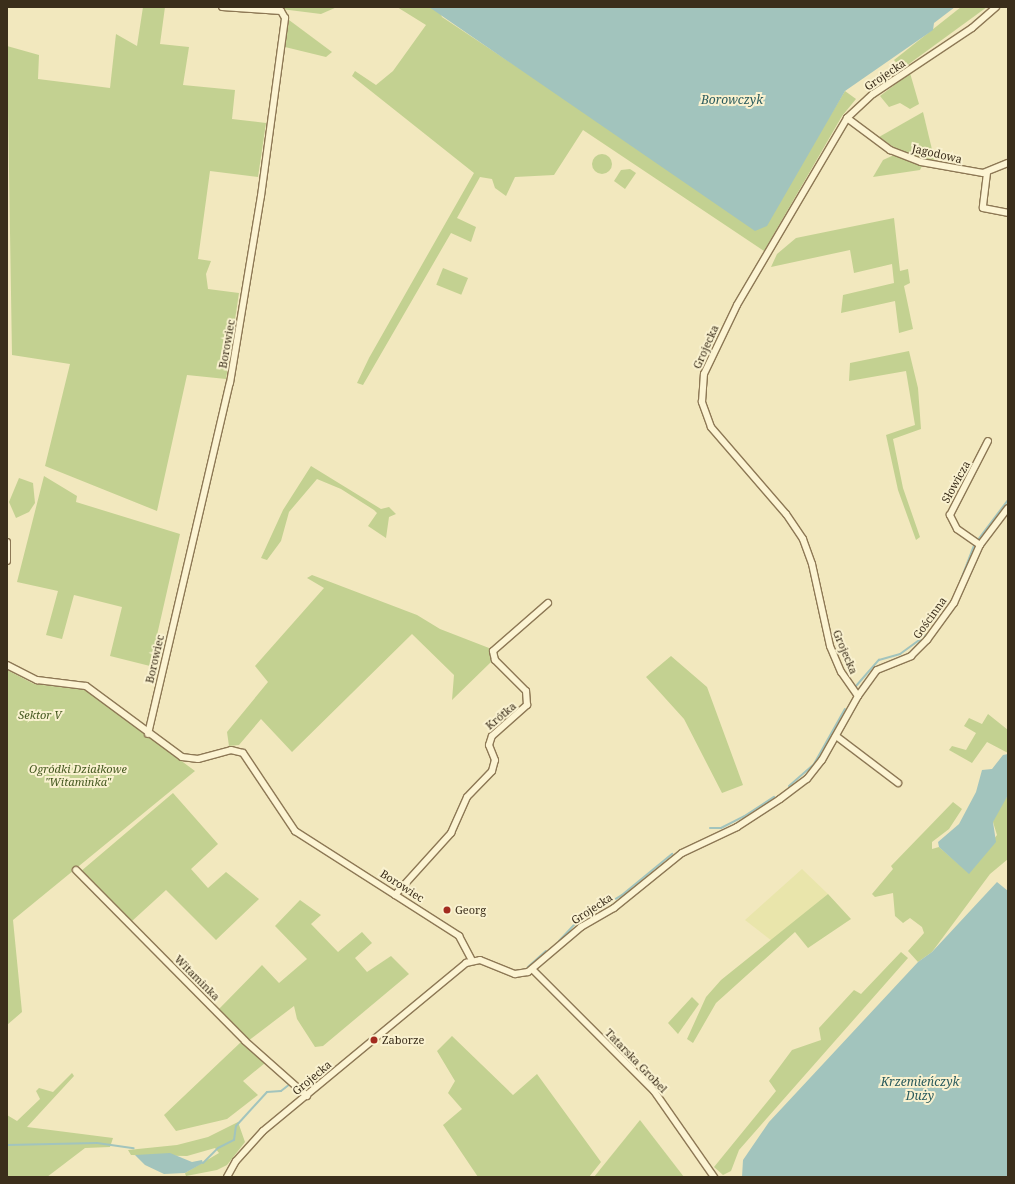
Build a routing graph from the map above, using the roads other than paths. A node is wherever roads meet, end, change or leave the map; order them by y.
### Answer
1 (222, 7) edge
2 (996, 7) edge
3 (847, 118) junction
4 (1008, 164) edge
5 (987, 174) junction
6 (1008, 213) edge
7 (988, 441) dead end
8 (1008, 508) edge
9 (7, 542) edge
10 (980, 545) junction
11 (7, 560) edge
12 (548, 602) dead end
13 (7, 665) edge
14 (858, 696) junction
15 (148, 734) junction
16 (836, 736) junction
17 (898, 783) dead end
18 (76, 870) dead end
19 (395, 895) junction
20 (472, 960) junction
21 (532, 969) junction
22 (307, 1096) junction
23 (227, 1177) edge
24 (714, 1177) edge

1 - 15 street, Borowiec
2 - 3 street, Grojecka
3 - 5 street, Jagodowa
3 - 14 street, Grojecka
4 - 5 street
5 - 6 street
7 - 10 street, Słowicza
8 - 10 street, Gościnna
9 - 11 street
10 - 14 street, Gościnna
12 - 19 street, Krótka
13 - 15 street, Borowiec
14 - 16 street, Grojecka
15 - 19 street, Borowiec
16 - 17 street
16 - 21 street, Grojecka
18 - 22 street, Witaminka
19 - 20 street, Borowiec
20 - 21 street, Grojecka
20 - 22 street, Grojecka
21 - 24 street, Tatarska Grobel
22 - 23 street, Grojecka

